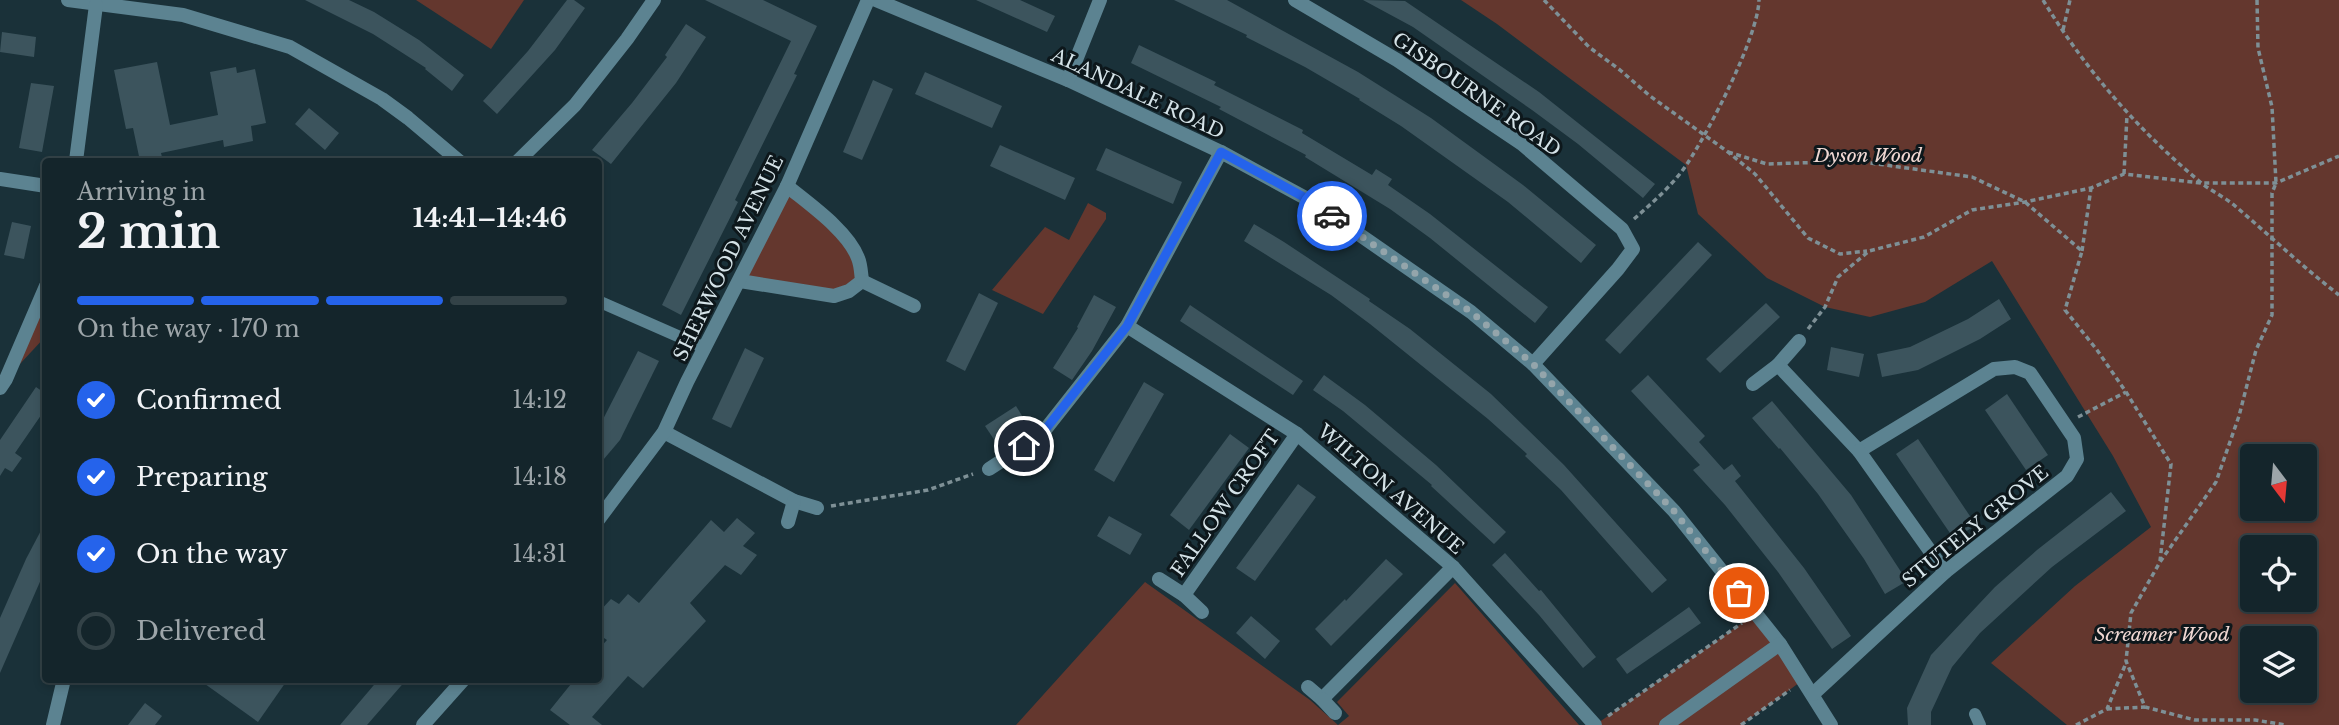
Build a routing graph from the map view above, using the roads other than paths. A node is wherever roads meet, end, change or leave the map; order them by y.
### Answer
1 (68, 0) edge
2 (186, 0) edge
3 (654, 0) edge
4 (868, 0) edge
5 (876, 0) edge
6 (1100, 0) edge
7 (1295, 0) edge
8 (96, 5) junction
9 (183, 15) junction
10 (1068, 80) junction
11 (1221, 152) junction
12 (76, 158) edge
13 (455, 158) edge
14 (522, 158) edge
15 (0, 178) edge
16 (42, 185) edge
17 (787, 186) junction
18 (740, 281) junction
19 (862, 281) junction
20 (42, 295) edge
21 (602, 303) edge
22 (914, 306) dead end
23 (1127, 326) junction
24 (1799, 341) road end
25 (705, 348) junction
26 (1533, 364) junction
27 (1778, 365) junction
28 (1753, 384) dead end
29 (0, 388) edge
30 (664, 432) junction
31 (1297, 434) junction
32 (1859, 451) junction
33 (989, 469) road end
34 (794, 501) junction
35 (817, 508) road end
36 (602, 515) edge
37 (788, 522) dead end
38 (1453, 567) junction
39 (1945, 572) junction
40 (1159, 579) dead end
41 (1184, 595) junction
42 (1202, 612) dead end
43 (1780, 644) junction
44 (63, 683) edge
45 (460, 683) edge
46 (1308, 687) dead end
47 (1813, 694) junction
48 (1322, 699) junction
49 (1335, 713) dead end
50 (1599, 722) edge
51 (53, 725) edge
52 (423, 725) edge
53 (1666, 725) edge
54 (1831, 725) edge

1 - 8 street
2 - 9 street
3 - 14 street
4 - 17 street, SHERWOOD AVENUE
5 - 10 street, ALANDALE ROAD
6 - 10 street
7 - 26 street, GISBOURNE ROAD
8 - 9 street
8 - 12 street
9 - 13 street
10 - 11 street, ALANDALE ROAD
11 - 23 street
11 - 26 street, ALANDALE ROAD
15 - 16 street
17 - 18 street, SHERWOOD AVENUE
17 - 19 street
18 - 19 street
18 - 25 street, SHERWOOD AVENUE
19 - 22 street
20 - 29 street
21 - 25 lane
23 - 31 street, WILTON AVENUE
23 - 33 street
24 - 27 street
25 - 30 street, SHERWOOD AVENUE
26 - 43 street, ALANDALE ROAD
27 - 28 street
27 - 32 street
30 - 34 street
30 - 36 street, SHERWOOD AVENUE
31 - 38 street, WILTON AVENUE
31 - 41 street, FALLOW CROFT
32 - 39 street
32 - 39 street, STUTELY GROVE
34 - 35 street
34 - 37 street
38 - 48 street
38 - 50 street, WILTON AVENUE
39 - 47 street, STUTELY GROVE
40 - 41 street, FALLOW CROFT
41 - 42 street, FALLOW CROFT
43 - 47 street, ALANDALE ROAD
43 - 53 street
44 - 51 street
45 - 52 street
46 - 48 street
47 - 54 street, ALANDALE ROAD
48 - 49 street

